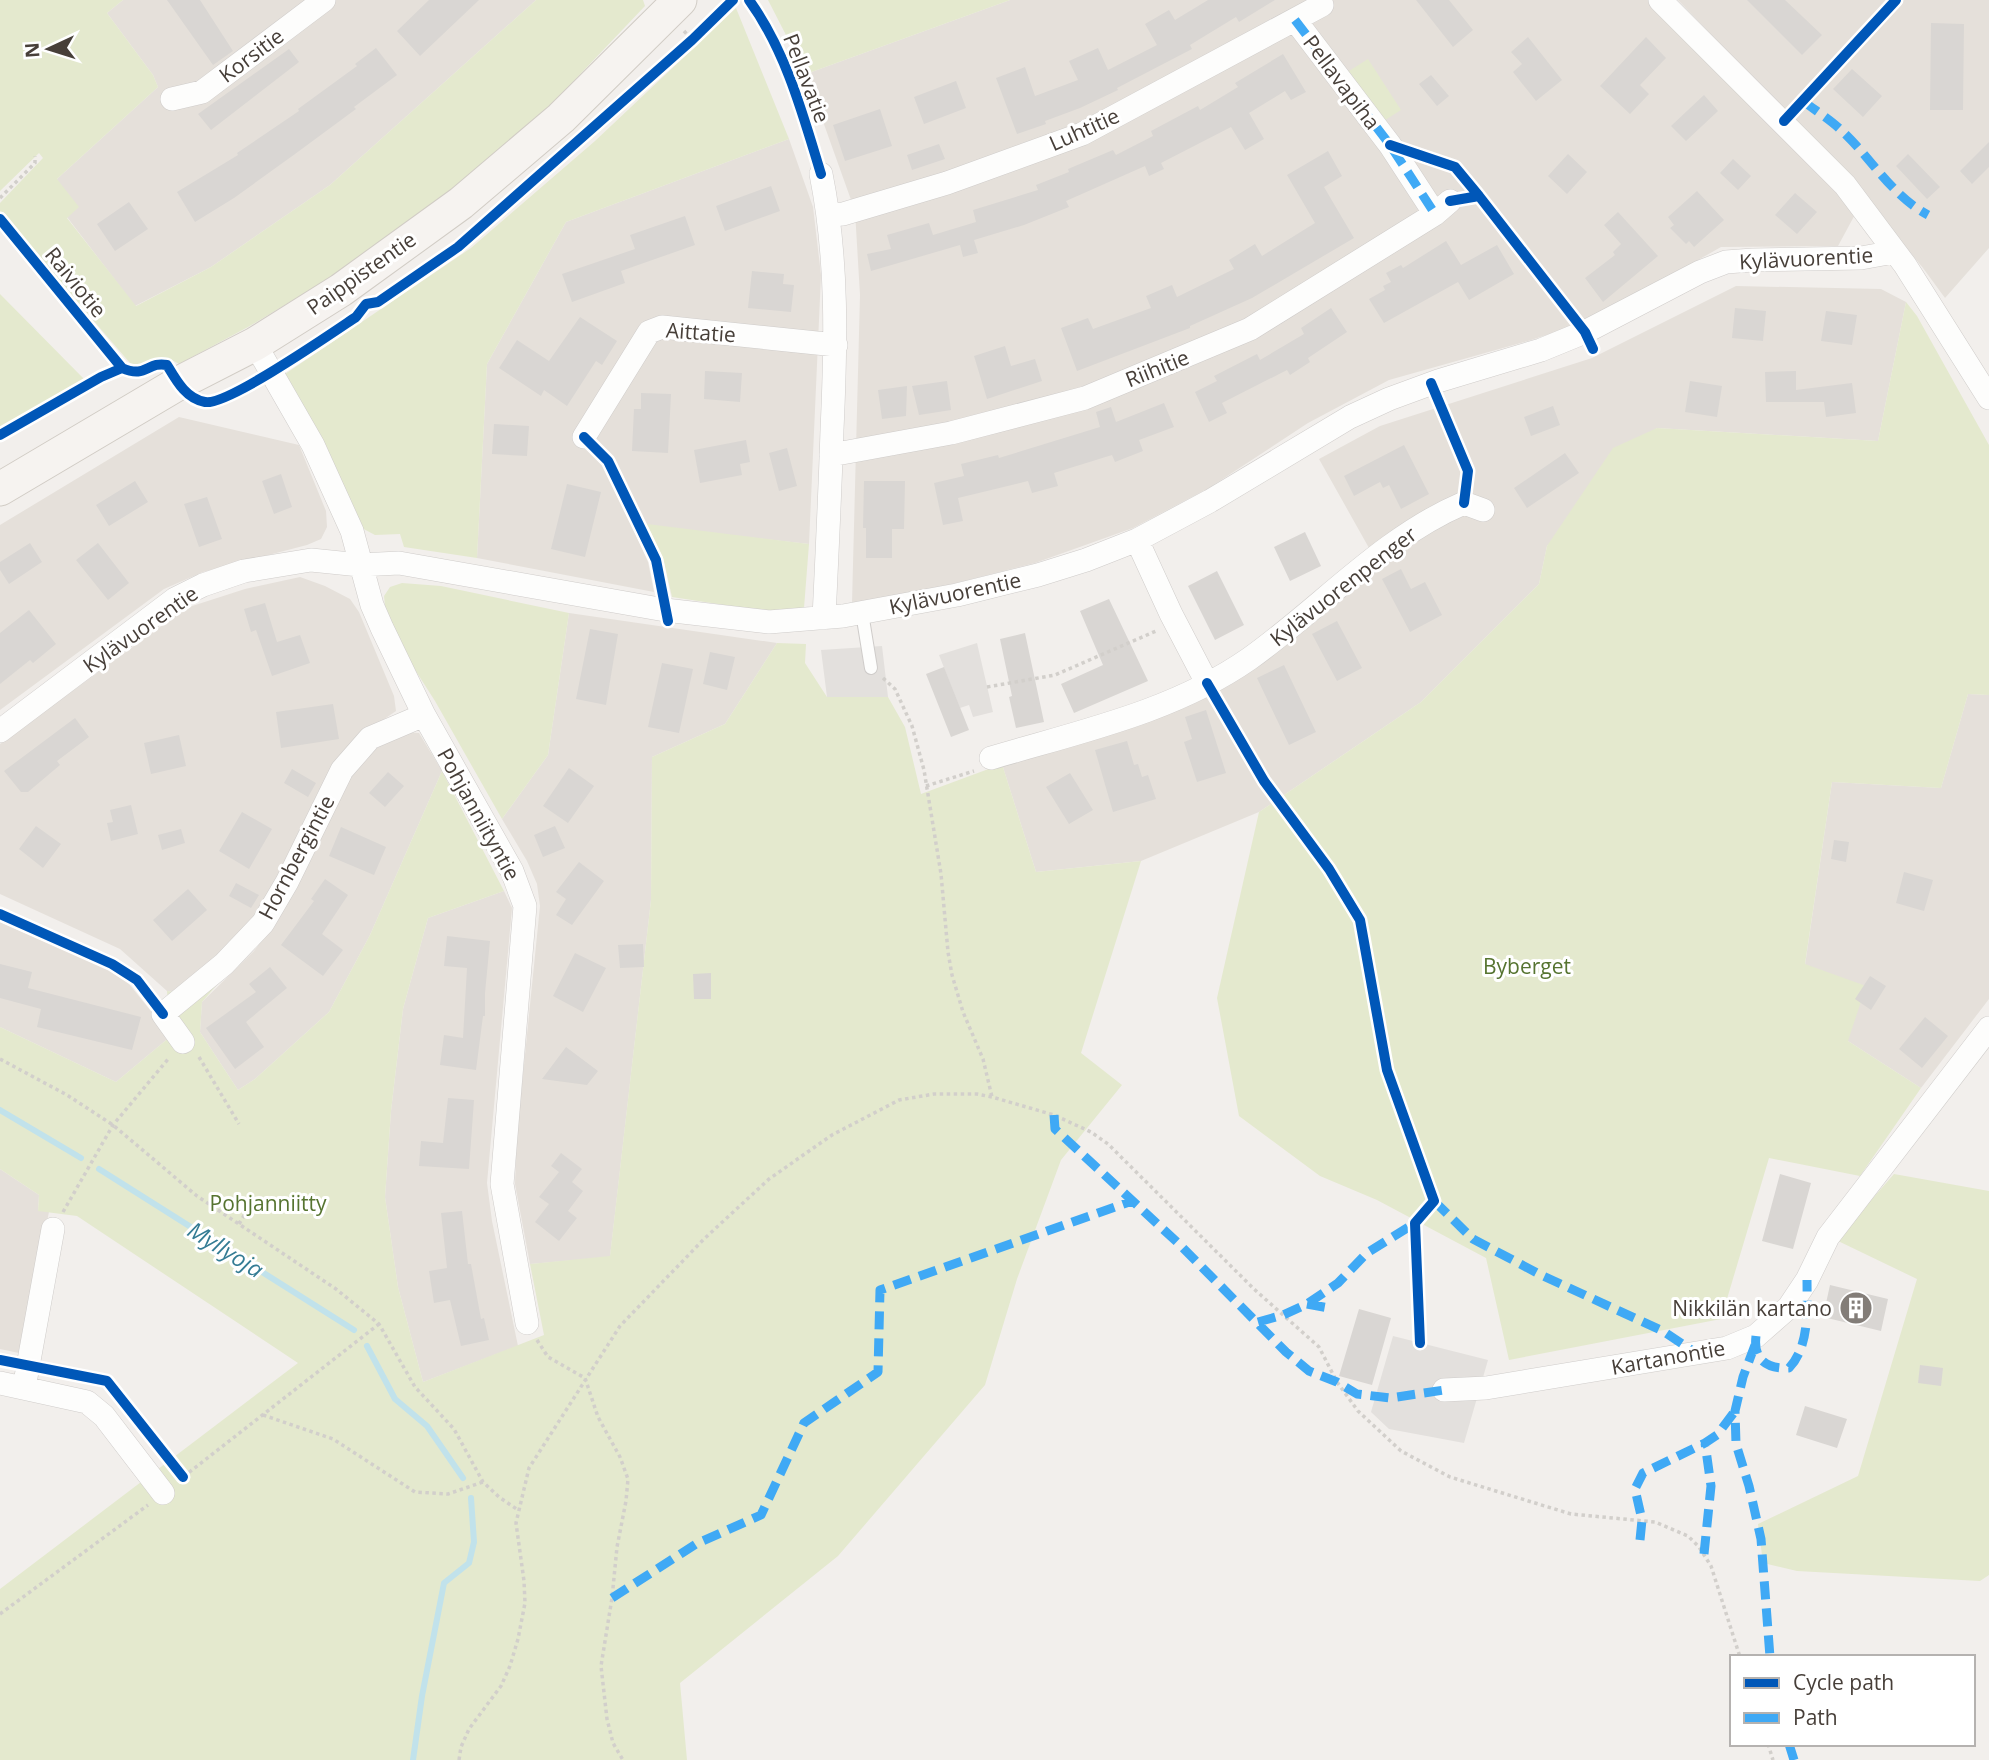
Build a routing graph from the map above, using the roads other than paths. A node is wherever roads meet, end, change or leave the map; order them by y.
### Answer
1 (324, 0) edge
2 (680, 0) edge
3 (1660, 0) edge
4 (1320, 3) edge
5 (1294, 20) junction
6 (172, 99) dead end
7 (821, 174) dead end
8 (1443, 208) joint
9 (829, 215) junction
10 (1894, 251) junction
11 (255, 344) junction
12 (836, 345) junction
13 (1989, 398) edge
14 (584, 437) dead end
15 (831, 455) junction
16 (0, 489) edge
17 (1483, 510) dead end
18 (1137, 540) junction
19 (360, 565) junction
20 (862, 612) junction
21 (824, 618) junction
22 (871, 668) dead end
23 (1207, 683) junction
24 (424, 715) junction
25 (0, 731) edge
26 (991, 758) road end
27 (1989, 1028) edge
28 (183, 1042) road end
29 (53, 1229) road end
30 (527, 1323) road end
31 (0, 1383) edge
32 (24, 1388) junction
33 (1444, 1390) dead end
34 (163, 1493) road end

1 - 6 street, Korsitie
2 - 11 street, Paippistentie
3 - 10 street
4 - 5 street, Luhtitie
5 - 8 street, Pellavapiha
5 - 9 street, Luhtitie
7 - 9 street
8 - 15 street, Riihitie
9 - 12 street
10 - 13 street
10 - 18 street, Kylävuorentie
11 - 16 street, Paippistentie
11 - 19 street, Pohjanniityntie
12 - 14 street, Aittatie
12 - 15 street
15 - 21 street
17 - 23 street, Kylävuorenpenger
18 - 20 street, Kylävuorentie
18 - 23 street
19 - 21 street, Kylävuorentie
19 - 24 street, Pohjanniityntie
19 - 25 street, Kylävuorentie
20 - 21 street, Kylävuorentie
20 - 22 lane
23 - 26 street, Kylävuorenpenger
24 - 28 street, Hornbergintie
24 - 30 street, Pohjanniityntie
27 - 33 street, Kartanontie
29 - 32 street
31 - 32 street
32 - 34 street

